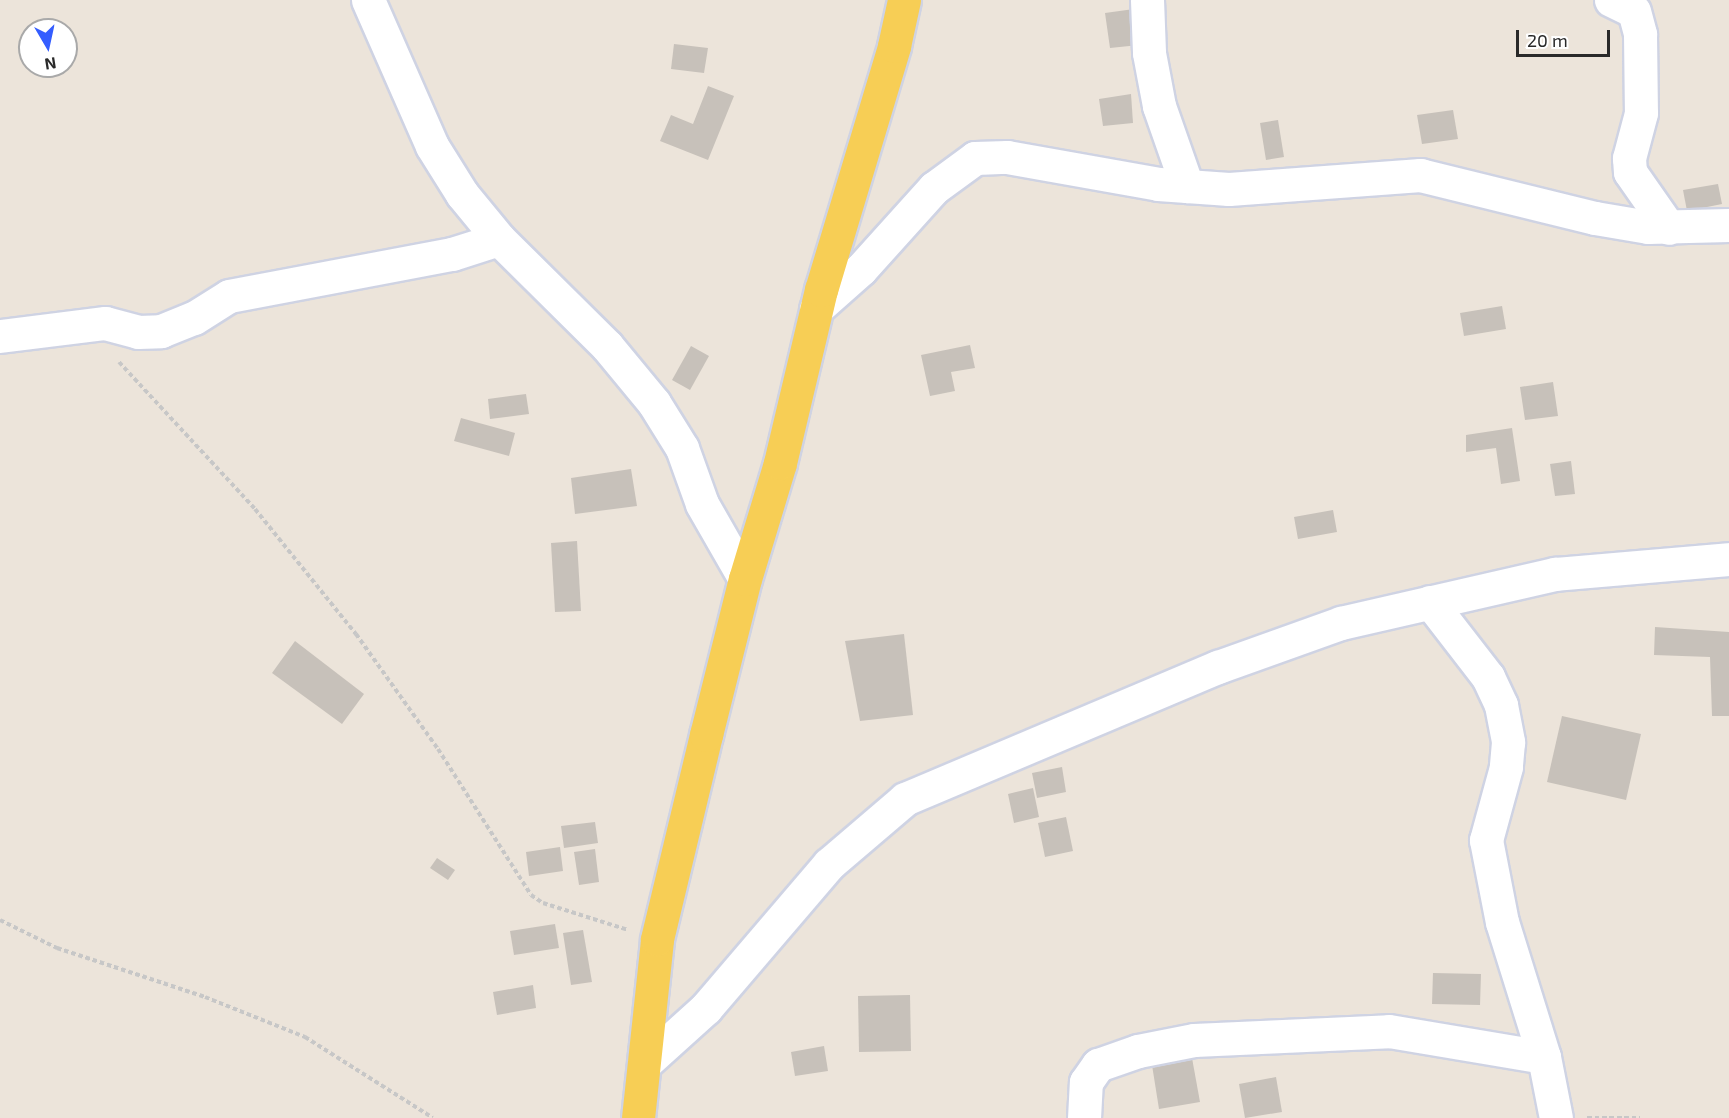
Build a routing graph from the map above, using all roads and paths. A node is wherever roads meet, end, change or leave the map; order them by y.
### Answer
1 (368, 0) edge
2 (904, 0) edge
3 (1147, 0) edge
4 (1611, 0) edge
5 (1187, 186) junction
6 (1729, 225) edge
7 (1668, 228) junction
8 (499, 239) junction
9 (816, 309) junction
10 (0, 336) edge
11 (114, 357) dead end
12 (1729, 559) edge
13 (745, 579) junction
14 (1430, 602) junction
15 (0, 920) edge
16 (657, 939) junction
17 (1544, 1057) junction
18 (644, 1064) junction
19 (433, 1118) edge
20 (638, 1118) edge
21 (1084, 1118) edge
22 (1556, 1118) edge
23 (1580, 1118) edge
24 (1641, 1118) edge

1 - 8 street
2 - 9 main road
3 - 5 street
4 - 7 street
5 - 7 street
5 - 9 street
6 - 7 street
8 - 10 street
8 - 13 street
9 - 13 main road
11 - 16 path
12 - 14 street
13 - 16 main road
14 - 17 street
14 - 18 street
15 - 19 path
16 - 18 main road
17 - 21 street
17 - 22 street
18 - 20 main road
23 - 24 path

